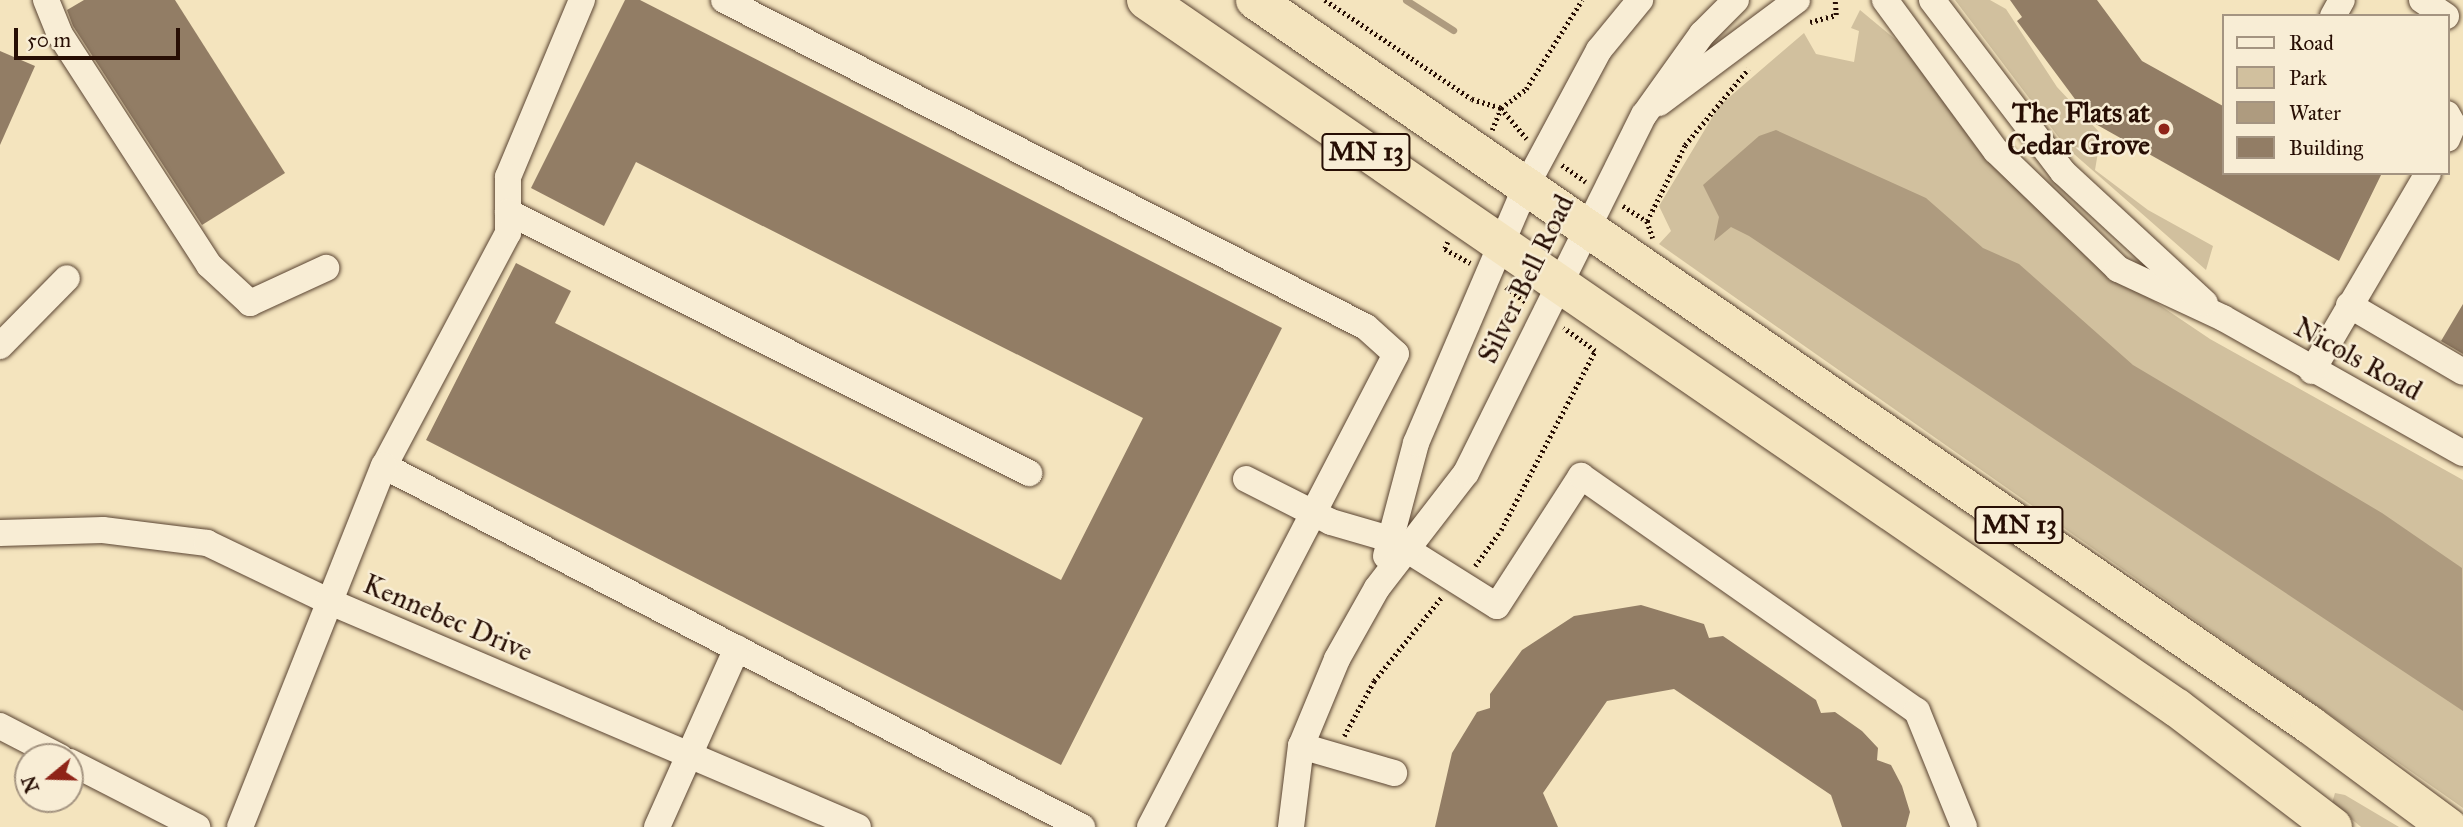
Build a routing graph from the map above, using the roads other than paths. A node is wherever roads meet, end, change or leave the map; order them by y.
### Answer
1 (46, 0) edge
2 (582, 0) edge
3 (724, 0) edge
4 (1146, 0) edge
5 (1255, 0) edge
6 (1640, 0) edge
7 (1736, 0) edge
8 (1797, 0) edge
9 (1874, 0) edge
10 (1885, 0) edge
11 (1932, 0) edge
12 (2422, 0) edge
13 (2444, 14) edge
14 (1901, 22) junction
15 (1644, 115) junction
16 (2449, 118) edge
17 (2449, 134) edge
18 (2427, 175) edge
19 (1526, 186) junction
20 (508, 212) junction
21 (1586, 228) junction
22 (1504, 245) junction
23 (326, 268) dead end
24 (67, 278) dead end
25 (1559, 284) junction
26 (2349, 305) junction
27 (2222, 318) junction
28 (0, 346) edge
29 (2312, 371) junction
30 (2463, 372) edge
31 (2463, 453) edge
32 (384, 466) junction
33 (1029, 473) dead end
34 (1246, 479) dead end
35 (1314, 513) junction
36 (0, 533) edge
37 (1400, 544) junction
38 (328, 601) junction
39 (737, 648) junction
40 (0, 726) edge
41 (33, 743) edge
42 (1301, 746) junction
43 (686, 753) junction
44 (84, 769) edge
45 (1394, 774) dead end
46 (197, 827) edge
47 (240, 827) edge
48 (657, 827) edge
49 (858, 827) edge
50 (1082, 827) edge
51 (1150, 827) edge
52 (1292, 827) edge
53 (1964, 827) edge
54 (2333, 827) edge
55 (2448, 827) edge

1 - 23 street
2 - 20 street
3 - 35 street
4 - 22 highway, MN 13
5 - 19 highway, MN 13
6 - 19 street, Silver Bell Road
7 - 15 street, Silver Bell Road
8 - 15 street
9 - 14 street
10 - 14 street
11 - 27 street
12 - 13 street
14 - 27 street
15 - 21 street, Silver Bell Road
16 - 17 street
18 - 26 street
19 - 21 highway, MN 13
19 - 22 street, Silver Bell Road
20 - 32 street
20 - 33 street
21 - 25 street, Silver Bell Road
21 - 55 highway, MN 13
22 - 25 highway, MN 13
22 - 37 street, Silver Bell Road
24 - 28 street
25 - 37 street, Silver Bell Road
25 - 54 highway, MN 13
26 - 29 street
26 - 30 street
27 - 29 street, Nicols Road
29 - 31 street, Nicols Road
32 - 38 street
32 - 39 street
34 - 35 street
35 - 37 street
35 - 51 street
36 - 38 street, Kennebec Drive
37 - 42 street, Silver Bell Road
37 - 53 street
38 - 43 street, Kennebec Drive
38 - 47 street
39 - 43 street
39 - 50 street
40 - 41 street
42 - 45 street
42 - 52 street, Silver Bell Road
43 - 48 street
43 - 49 street, Kennebec Drive
44 - 46 street

